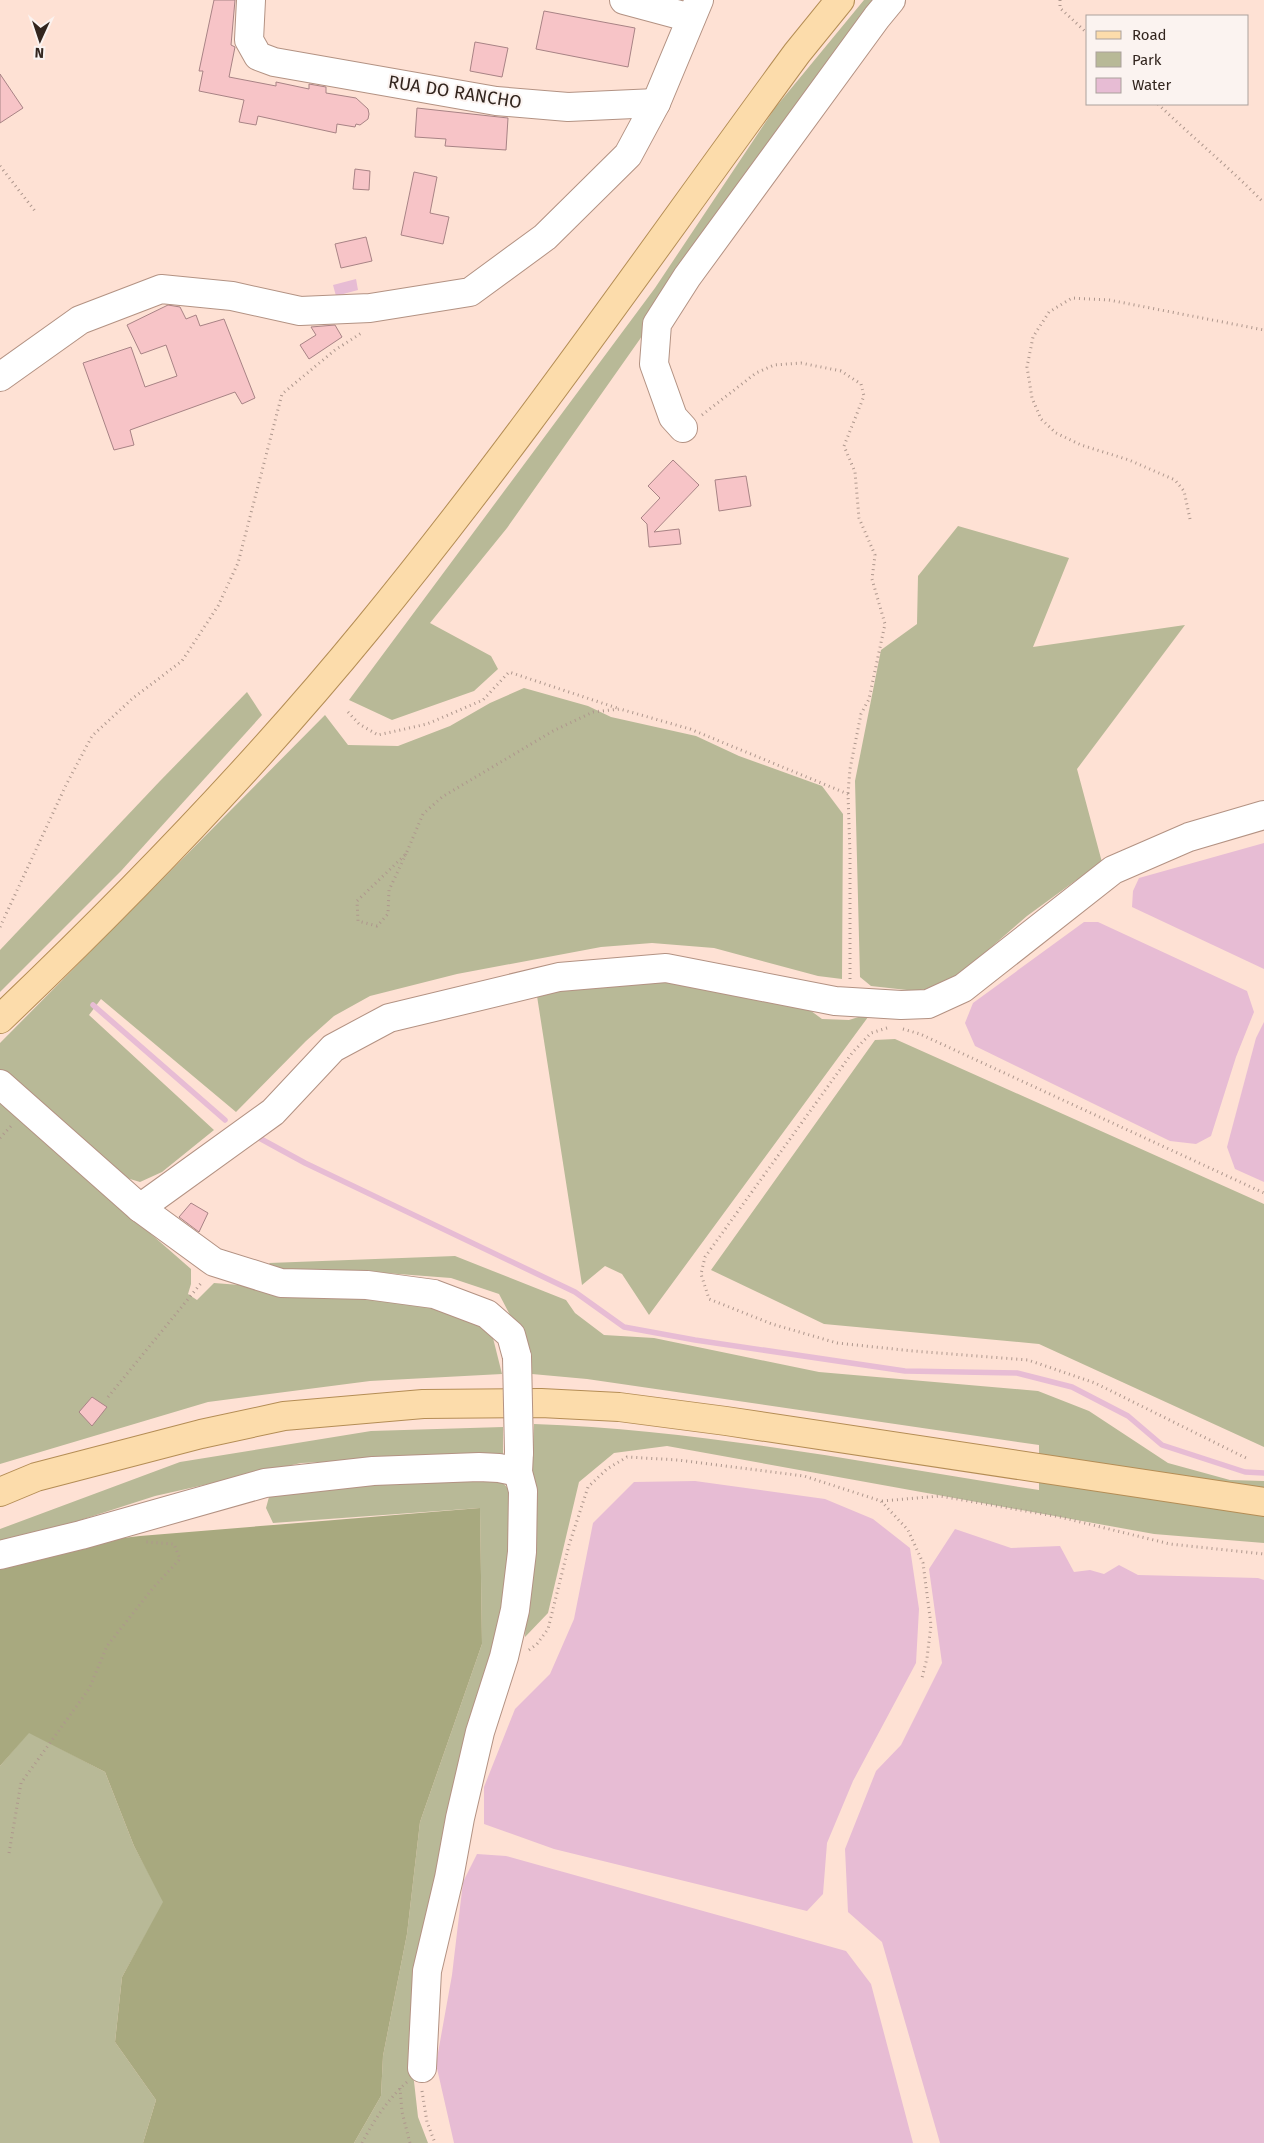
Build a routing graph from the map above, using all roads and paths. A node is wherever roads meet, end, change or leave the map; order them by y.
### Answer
1 (250, 0) edge
2 (624, 0) edge
3 (840, 0) edge
4 (891, 0) edge
5 (1060, 0) edge
6 (695, 9) edge
7 (1086, 32) edge
8 (656, 103) junction
9 (1159, 105) edge
10 (0, 166) edge
11 (1264, 203) edge
12 (35, 211) dead end
13 (367, 330) dead end
14 (1264, 330) edge
15 (0, 377) edge
16 (683, 428) joint
17 (1190, 519) dead end
18 (620, 709) junction
19 (348, 712) dead end
20 (848, 794) junction
21 (1264, 815) edge
22 (406, 854) junction
23 (0, 927) edge
24 (850, 1002) junction
25 (0, 1019) edge
26 (892, 1026) dead end
27 (901, 1029) dead end
28 (0, 1084) edge
29 (1264, 1193) edge
30 (140, 1208) junction
31 (214, 1262) junction
32 (108, 1397) dead end
33 (141, 1449) junction
34 (1248, 1459) dead end
35 (518, 1462) junction
36 (0, 1492) edge
37 (881, 1501) junction
38 (1264, 1502) edge
39 (0, 1509) edge
40 (139, 1544) dead end
41 (1264, 1554) edge
42 (0, 1555) edge
43 (504, 1657) junction
44 (922, 1678) dead end
45 (9, 1853) dead end
46 (422, 2068) junction
47 (400, 2088) junction
48 (362, 2143) edge
49 (410, 2143) edge
50 (434, 2143) edge

1 - 8 street, RUA DO RANCHO
2 - 6 street
3 - 25 main road
4 - 16 street
5 - 7 path
6 - 8 street
8 - 15 street
9 - 11 path
10 - 12 path
13 - 23 path
14 - 17 path
16 - 20 path
18 - 19 path
18 - 20 path
18 - 22 path
20 - 24 path
21 - 24 street
22 - 22 path
24 - 30 street
26 - 34 path
27 - 29 path
28 - 30 street
30 - 31 street
31 - 32 path
31 - 35 street, bridge
33 - 36 main road
33 - 38 main road
33 - 39 main road
35 - 42 street
35 - 43 street
37 - 41 path
37 - 43 path
37 - 44 path
40 - 45 path
43 - 46 street
46 - 47 path
46 - 50 path
47 - 48 path
47 - 49 path

